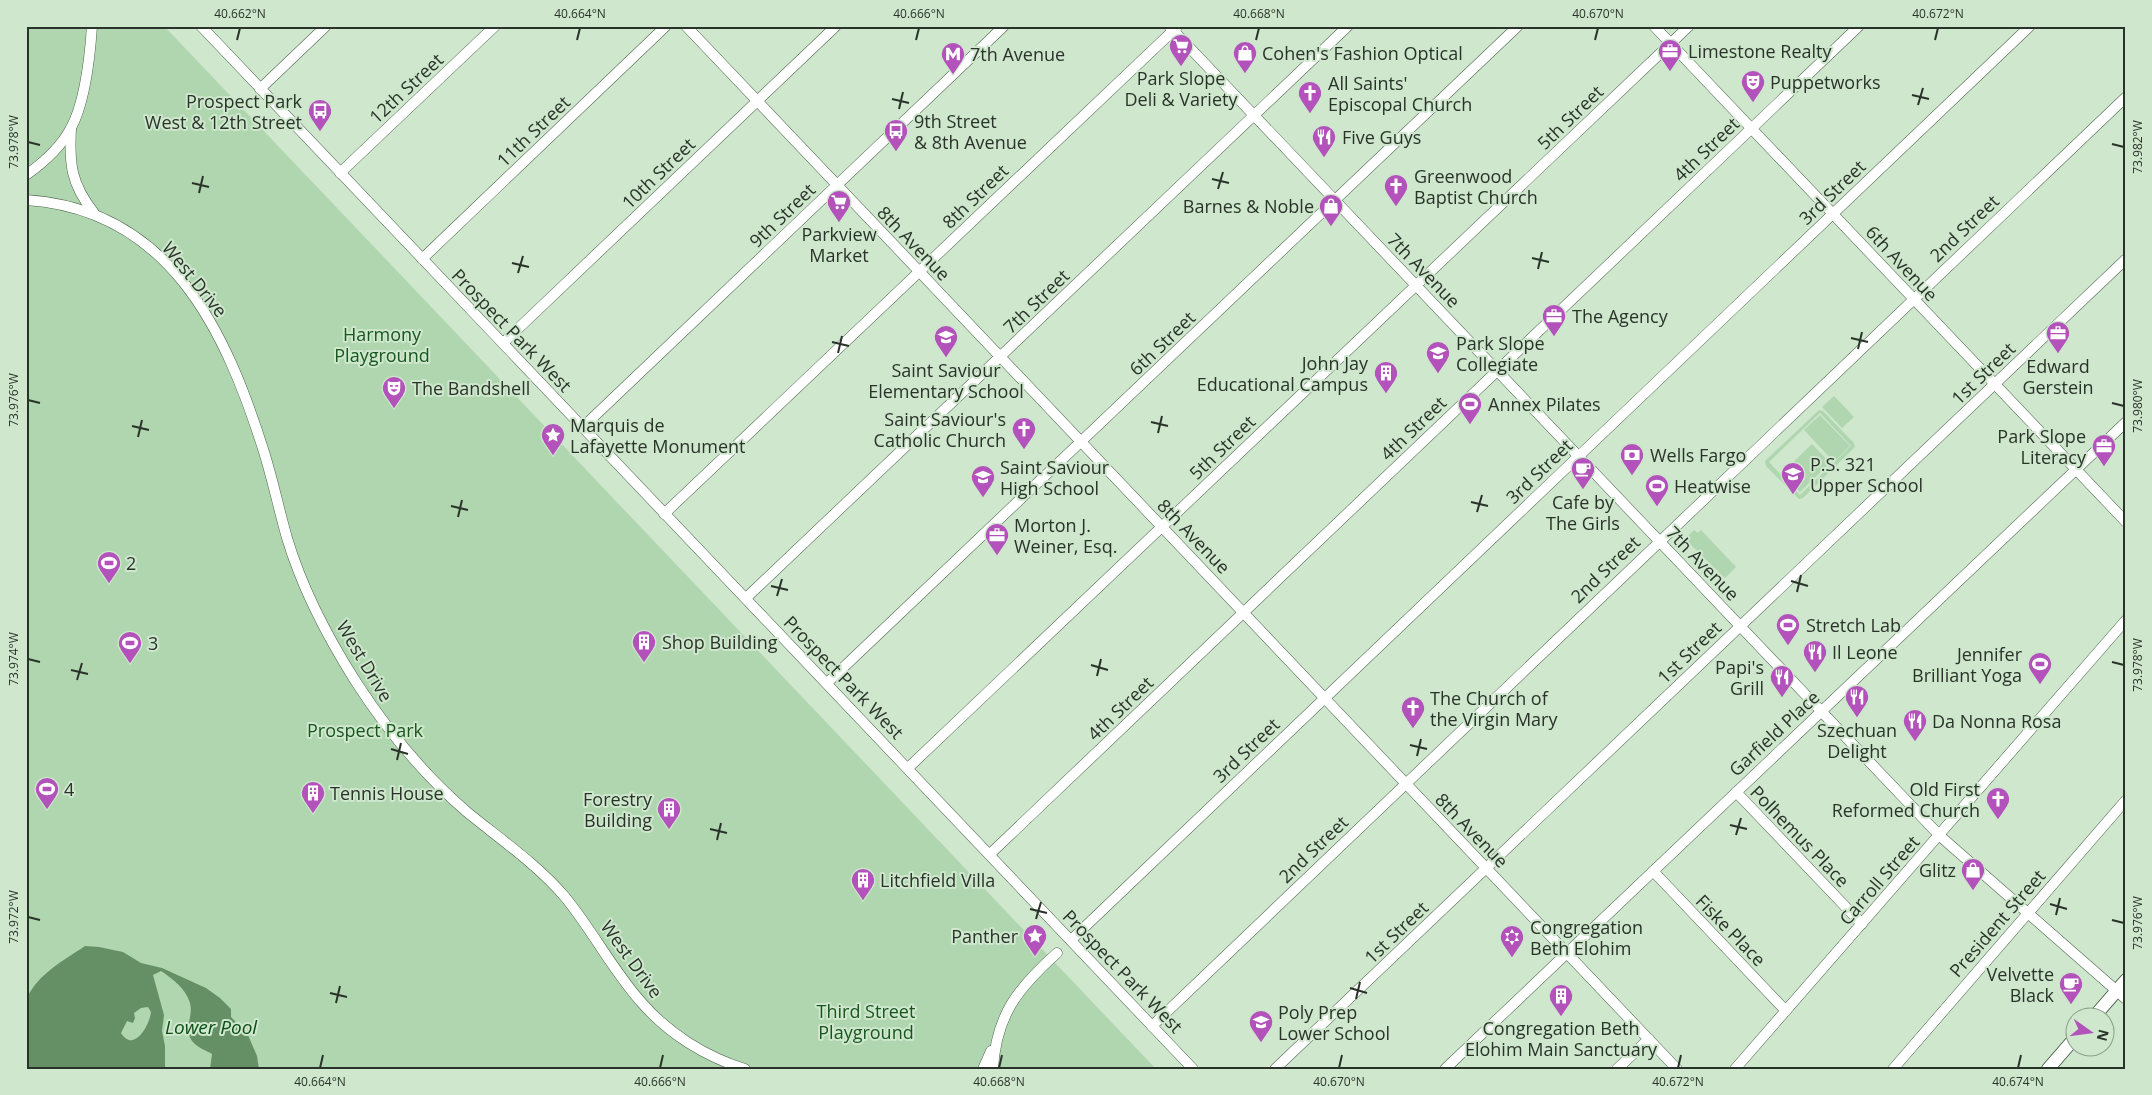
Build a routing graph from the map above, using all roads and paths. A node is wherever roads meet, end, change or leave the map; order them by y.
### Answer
1 (92, 26) edge
2 (201, 26) edge
3 (326, 26) edge
4 (495, 26) edge
5 (666, 26) edge
6 (686, 26) edge
7 (836, 26) edge
8 (1004, 26) edge
9 (1348, 26) edge
10 (1518, 26) edge
11 (1654, 26) edge
12 (1689, 26) edge
13 (1859, 26) edge
14 (2030, 26) edge
15 (1173, 28) edge
16 (1670, 44) junction
17 (260, 89) junction
18 (2126, 97) edge
19 (757, 101) junction
20 (1254, 116) junction
21 (71, 128) junction
22 (1751, 128) junction
23 (340, 173) junction
24 (26, 175) edge
25 (837, 185) junction
26 (26, 200) edge
27 (1335, 200) junction
28 (94, 213) junction
29 (1833, 214) junction
30 (422, 259) junction
31 (2126, 259) edge
32 (920, 272) junction
33 (1416, 285) junction
34 (1914, 299) junction
35 (503, 343) junction
36 (1000, 357) junction
37 (1497, 371) junction
38 (1994, 384) junction
39 (2126, 422) edge
40 (583, 427) junction
41 (1081, 442) junction
42 (1578, 456) junction
43 (2076, 469) junction
44 (664, 514) junction
45 (2126, 522) edge
46 (1162, 527) junction
47 (1659, 541) junction
48 (746, 598) junction
49 (1244, 612) junction
50 (2126, 620) edge
51 (1740, 626) junction
52 (827, 683) junction
53 (1324, 698) junction
54 (1821, 711) junction
55 (908, 768) junction
56 (1405, 783) junction
57 (1736, 792) junction
58 (2126, 800) edge
59 (1940, 836) junction
60 (990, 854) junction
61 (1486, 868) junction
62 (1653, 871) junction
63 (2027, 913) junction
64 (1862, 924) junction
65 (1071, 940) junction
66 (1567, 952) junction
67 (1057, 953) dead end
68 (2126, 980) edge
69 (2121, 995) edge
70 (2105, 1008) edge
71 (1786, 1011) junction
72 (1152, 1026) junction
73 (996, 1039) junction
74 (1649, 1039) junction
75 (2064, 1051) edge
76 (745, 1069) edge
77 (983, 1069) edge
78 (993, 1069) edge
79 (1194, 1069) edge
80 (1275, 1069) edge
81 (1445, 1069) edge
82 (1617, 1069) edge
83 (1677, 1069) edge
84 (1735, 1069) edge
85 (1893, 1069) edge
86 (2048, 1069) edge

1 - 21 street, West Drive
2 - 17 street, Prospect Park West
3 - 17 street
4 - 23 street, 12th Street
5 - 30 street, 11th Street
6 - 19 street, 8th Avenue
7 - 19 street, 10th Street
8 - 25 street, 9th Street
9 - 20 street, 7th Street
10 - 27 street, 6th Street
11 - 16 street, 6th Avenue
12 - 16 street, 5th Street
13 - 22 street, 4th Street
14 - 29 street, 3rd Street
15 - 20 street, 7th Avenue
15 - 32 street, 8th Street
16 - 22 street, 6th Avenue
16 - 33 street, 5th Street
17 - 23 street, Prospect Park West
18 - 34 street, 2nd Street
19 - 25 street, 8th Avenue
19 - 35 street, 10th Street
20 - 27 street, 7th Avenue
20 - 36 street, 7th Street
21 - 24 street, West Drive
21 - 28 street, West Drive
22 - 29 street, 6th Avenue
22 - 37 street, 4th Street
23 - 30 street, Prospect Park West
25 - 32 street, 8th Avenue
25 - 40 street, 9th Street
26 - 28 street, West Drive
27 - 33 street, 7th Avenue
27 - 41 street, 6th Street
28 - 76 street, West Drive
29 - 34 street, 6th Avenue
29 - 42 street, 3rd Street
30 - 35 street, Prospect Park West
31 - 38 street, 1st Street
32 - 36 street, 8th Avenue
32 - 44 street, 8th Street
33 - 37 street, 7th Avenue
33 - 46 street, 5th Street
34 - 38 street, 6th Avenue
34 - 47 street, 2nd Street
35 - 40 street, Prospect Park West
36 - 41 street, 8th Avenue
36 - 48 street, 7th Street
37 - 42 street, 7th Avenue
37 - 49 street, 4th Street
38 - 43 street, 6th Avenue
38 - 51 street, 1st Street
39 - 43 street, Garfield Place
40 - 44 street, Prospect Park West
41 - 46 street, 8th Avenue
41 - 52 street, 6th Street
42 - 47 street, 7th Avenue
42 - 53 street, 3rd Street
43 - 45 street, 6th Avenue
43 - 54 street, Garfield Place
44 - 48 street, Prospect Park West
46 - 49 street, 8th Avenue
46 - 55 street, 5th Street
47 - 51 street, 7th Avenue
47 - 56 street, 2nd Street
48 - 52 street, Prospect Park West
49 - 53 street, 8th Avenue
49 - 60 street, 4th Street
50 - 59 street, Carroll Street
51 - 54 street, 7th Avenue
51 - 61 street, 1st Street
52 - 55 street, Prospect Park West
53 - 56 street, 8th Avenue
53 - 65 street, 3rd Street
54 - 57 street, Garfield Place
54 - 59 street, 7th Avenue
55 - 60 street, Prospect Park West
56 - 61 street, 8th Avenue
56 - 72 street, 2nd Street
57 - 62 street, Garfield Place
57 - 64 street, Polhemus Place
58 - 63 street, President Street
59 - 63 street, 7th Avenue
59 - 64 street, Carroll Street
60 - 65 street, Prospect Park West
61 - 66 street, 8th Avenue
61 - 80 street, 1st Street
62 - 66 street, Garfield Place
62 - 71 street, Fiske Place
63 - 69 street, 7th Avenue
63 - 85 street, President Street
64 - 71 street, Carroll Street
65 - 72 street, Prospect Park West
66 - 74 street, 8th Avenue
66 - 81 street, Garfield Place
67 - 73 street
68 - 69 main road
69 - 70 main road
71 - 84 street, Carroll Street
72 - 79 street, Prospect Park West
73 - 77 street
73 - 78 street
74 - 82 street
74 - 83 street, 8th Avenue
75 - 86 main road

